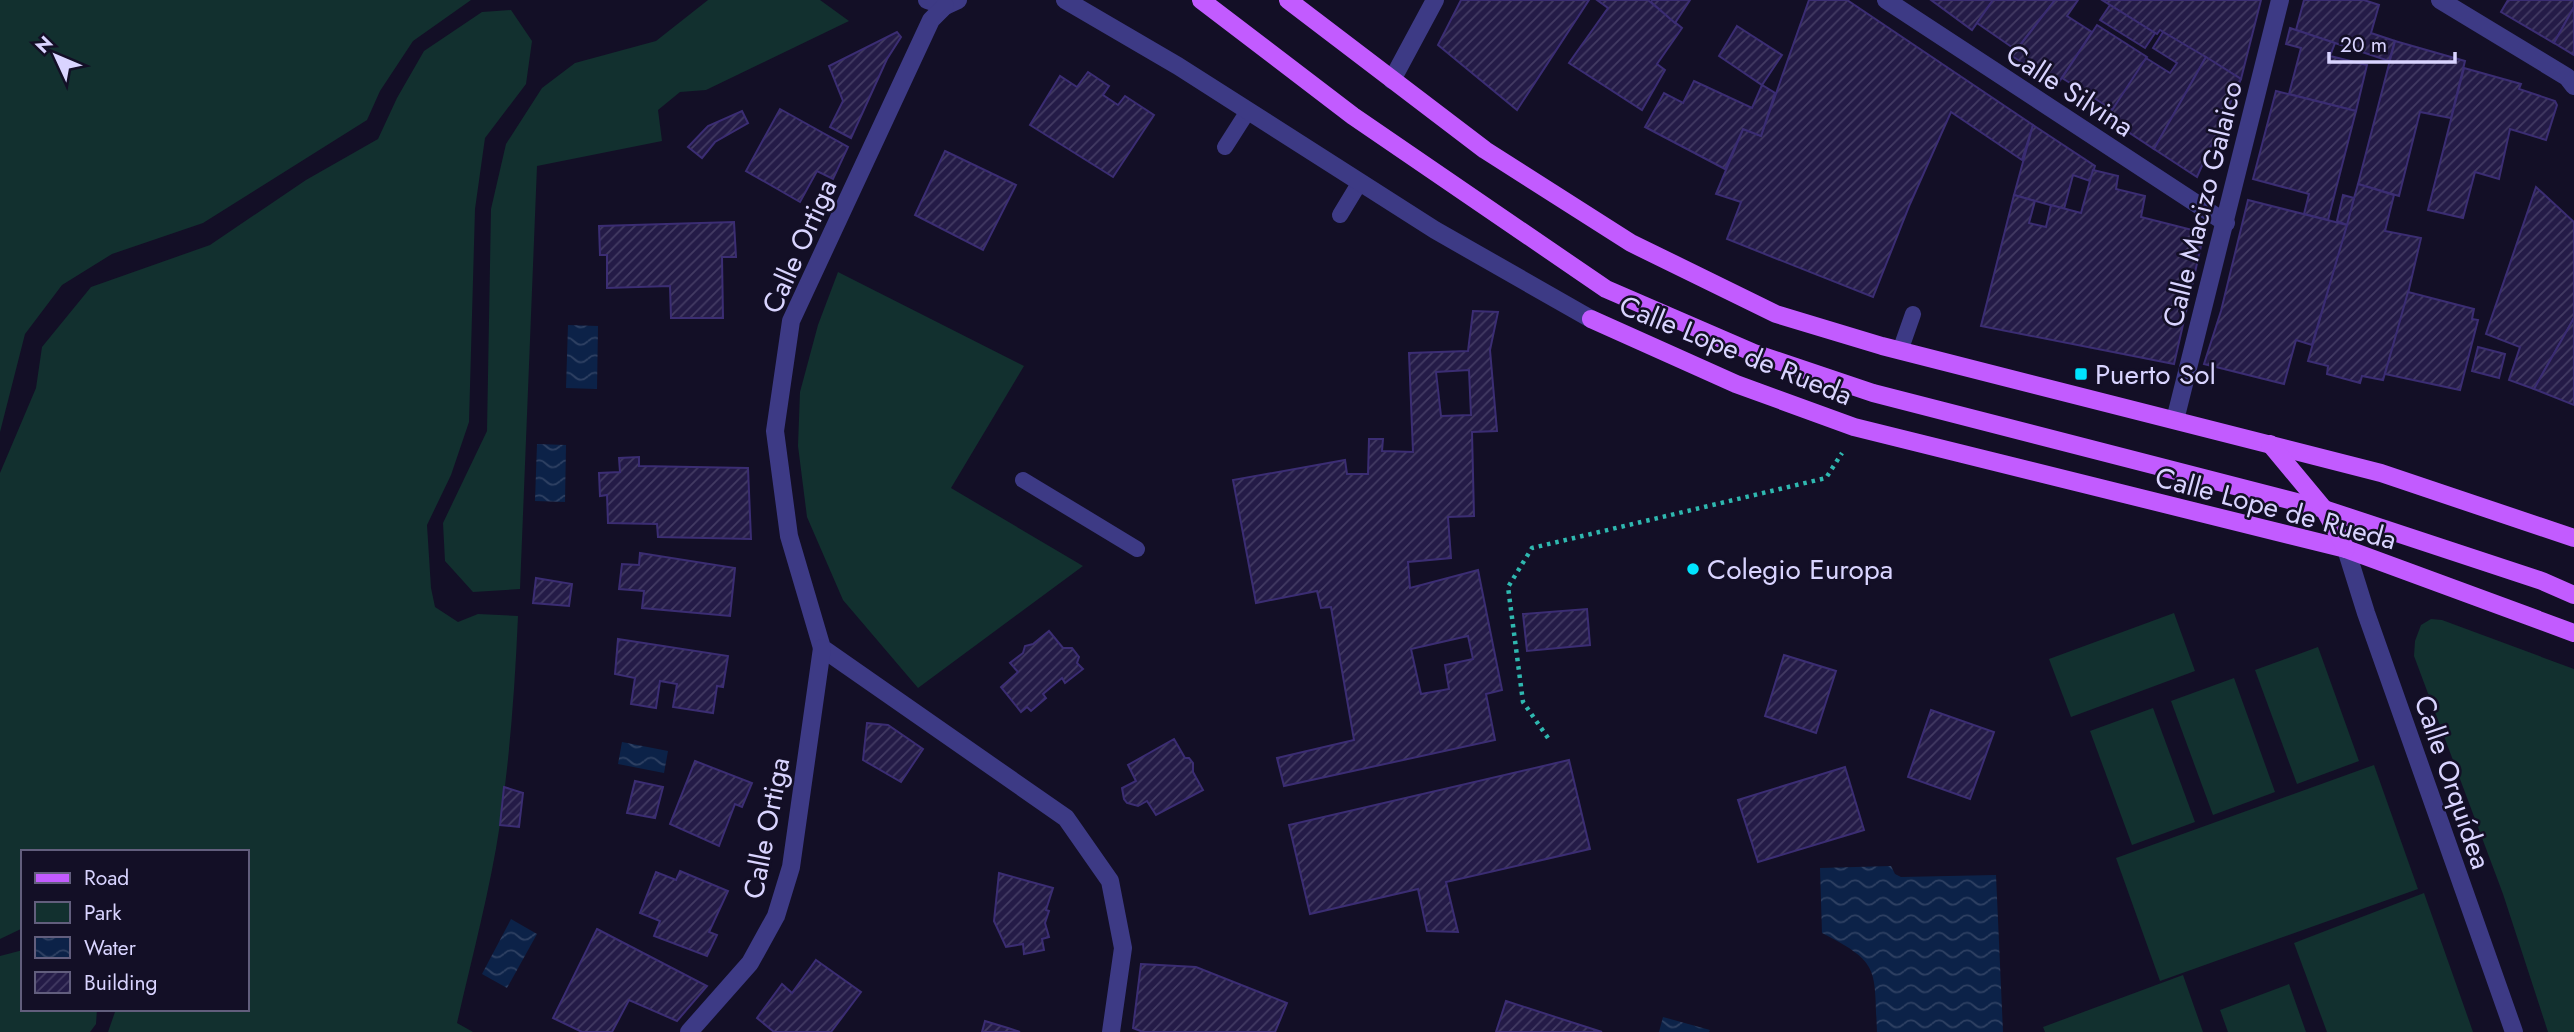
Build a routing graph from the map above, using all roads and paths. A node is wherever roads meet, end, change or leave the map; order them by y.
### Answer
1 (927, 0) edge
2 (1065, 0) edge
3 (1201, 0) edge
4 (1288, 0) edge
5 (1435, 0) edge
6 (1886, 0) edge
7 (2280, 0) edge
8 (2440, 0) edge
9 (952, 3) edge
10 (1392, 80) junction
11 (2574, 86) edge
12 (1248, 111) junction
13 (1225, 147) dead end
14 (1360, 182) junction
15 (1340, 215) dead end
16 (2226, 223) junction
17 (1913, 314) dead end
18 (1591, 319) joint
19 (1900, 351) junction
20 (2175, 421) junction
21 (2270, 444) junction
22 (1834, 468) dead end
23 (1023, 481) dead end
24 (2325, 509) junction
25 (2573, 537) edge
26 (1137, 549) dead end
27 (2346, 549) junction
28 (2574, 595) edge
29 (2574, 633) edge
30 (822, 648) junction
31 (1548, 738) dead end
32 (688, 1032) edge
33 (1111, 1032) edge
34 (2514, 1032) edge

1 - 9 street
2 - 12 street, Calle Lope de Rueda
3 - 24 main road, Calle Lope de Rueda
4 - 10 main road, Calle Lope de Rueda
5 - 10 street
6 - 16 street, Calle Silvina
7 - 16 street, Calle Macizo Galaico
8 - 11 street
9 - 30 street, Calle Ortiga
10 - 19 main road, Calle Lope de Rueda
12 - 13 lane
12 - 14 street, Calle Lope de Rueda
14 - 15 lane
14 - 18 street, Calle Lope de Rueda
16 - 20 street, Calle Macizo Galaico
17 - 19 lane
18 - 27 main road, Calle Lope de Rueda
19 - 20 main road, Calle Lope de Rueda
20 - 21 main road, Calle Lope de Rueda
21 - 24 main road
21 - 25 main road, Calle Lope de Rueda
22 - 31 path
23 - 26 lane
24 - 27 main road
24 - 28 main road, Calle Lope de Rueda
27 - 29 main road, Calle Lope de Rueda
27 - 34 street, Calle Orquídea
30 - 32 street, Calle Ortiga
30 - 33 street

